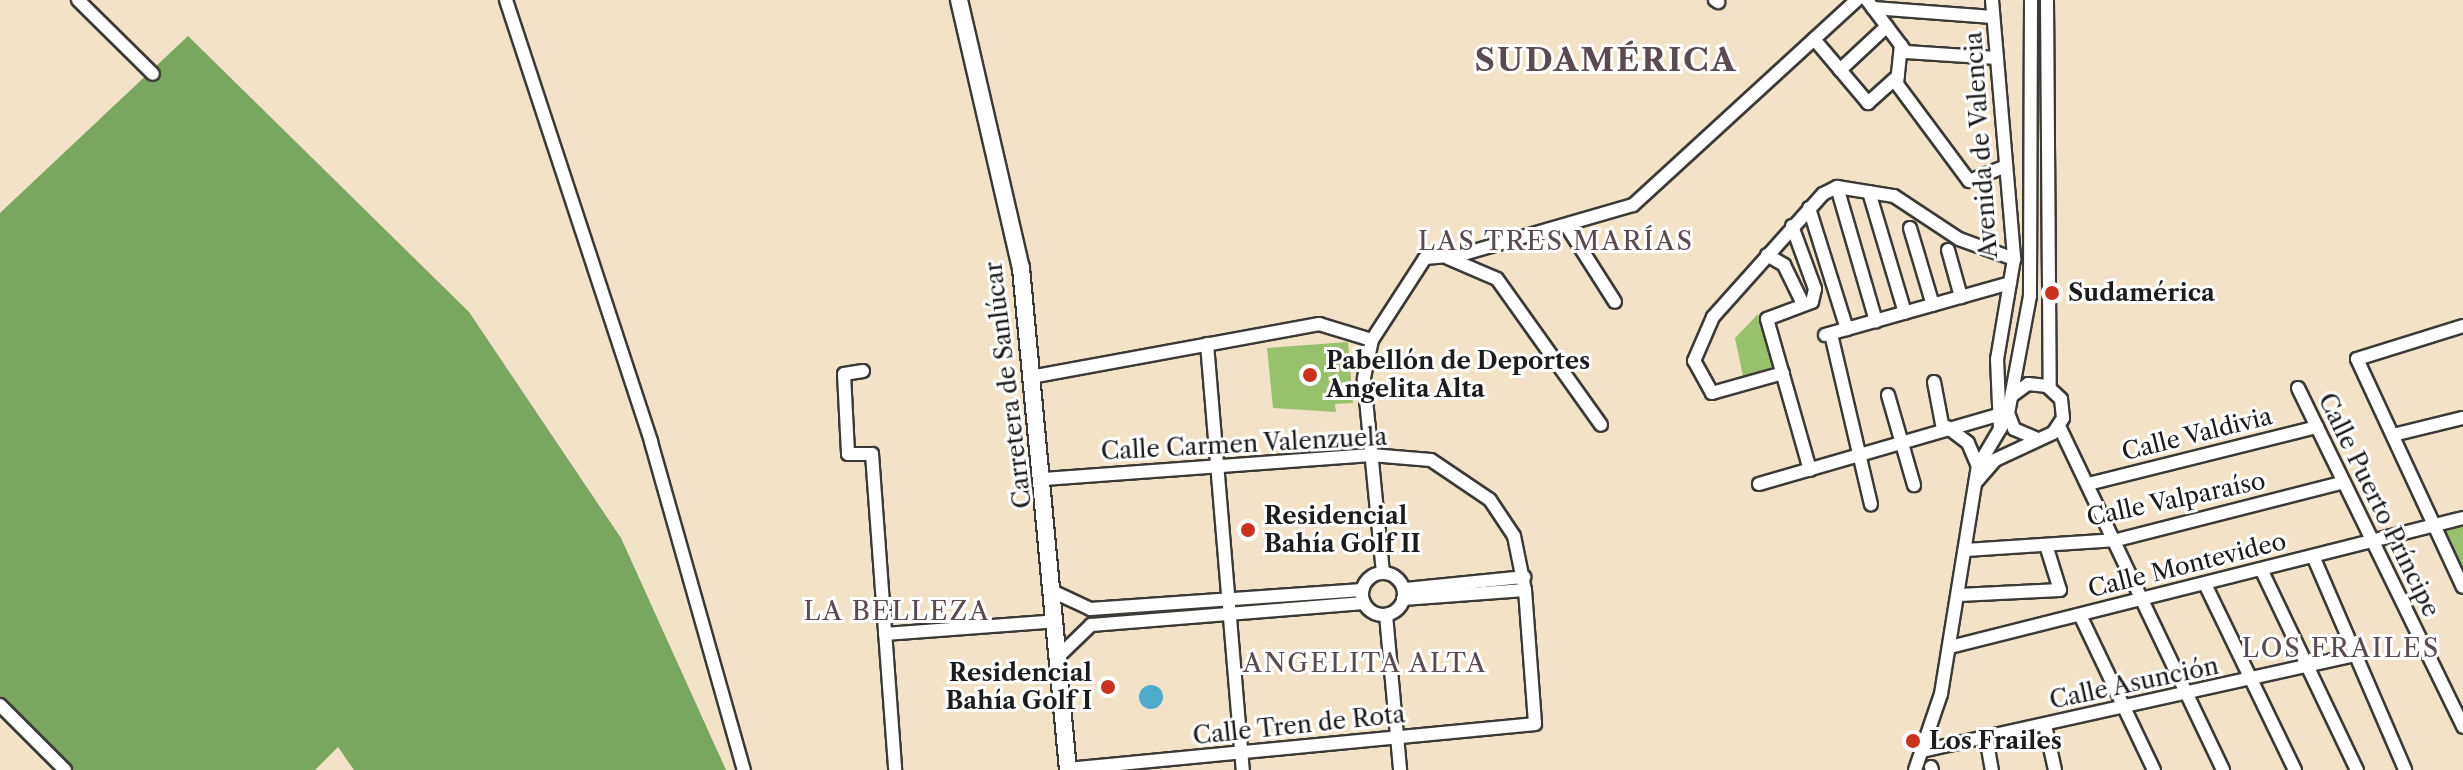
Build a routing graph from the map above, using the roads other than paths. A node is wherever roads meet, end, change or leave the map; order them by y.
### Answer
1 (78, 0) edge
2 (506, 0) edge
3 (959, 0) edge
4 (1857, 0) edge
5 (1992, 0) edge
6 (2031, 0) edge
7 (2047, 0) edge
8 (1870, 4) edge
9 (1993, 17) junction
10 (1887, 26) junction
11 (1814, 39) junction
12 (1901, 45) junction
13 (1997, 58) junction
14 (1840, 70) junction
15 (153, 74) dead end
16 (1898, 76) junction
17 (2006, 166) junction
18 (1837, 187) junction
19 (1869, 192) junction
20 (1809, 208) junction
21 (1566, 225) junction
22 (1792, 226) junction
23 (1910, 228) dead end
24 (1948, 250) dead end
25 (1437, 254) junction
26 (1767, 255) junction
27 (2014, 259) junction
28 (2010, 283) junction
29 (1961, 297) junction
30 (1615, 302) dead end
31 (1803, 304) junction
32 (1933, 305) junction
33 (1905, 313) junction
34 (1876, 321) junction
35 (2463, 326) edge
36 (1847, 329) junction
37 (1372, 340) junction
38 (1207, 344) junction
39 (863, 371) dead end
40 (1783, 373) junction
41 (1036, 376) junction
42 (1934, 382) dead end
43 (2050, 388) junction
44 (2298, 388) dead end
45 (1888, 395) dead end
46 (2013, 395) junction
47 (2005, 415) junction
48 (2463, 418) edge
49 (1601, 425) dead end
50 (2059, 426) junction
51 (2317, 427) junction
52 (1945, 428) junction
53 (2393, 435) junction
54 (2037, 439) junction
55 (1901, 441) junction
56 (1859, 454) junction
57 (1371, 455) junction
58 (1217, 465) junction
59 (1978, 466) junction
60 (1810, 470) junction
61 (1044, 479) junction
62 (1977, 481) junction
63 (2344, 482) junction
64 (1759, 484) dead end
65 (2088, 484) junction
66 (1914, 485) dead end
67 (1871, 504) dead end
68 (2463, 518) edge
69 (2435, 525) junction
70 (2117, 540) junction
71 (2373, 541) junction
72 (2046, 545) junction
73 (1966, 550) junction
74 (2313, 556) junction
75 (2261, 569) junction
76 (1383, 572) junction
77 (1525, 584) junction
78 (2205, 584) junction
79 (2463, 587) edge
80 (1054, 592) junction
81 (1404, 594) junction
82 (1959, 595) junction
83 (1363, 597) junction
84 (1229, 598) junction
85 (2146, 599) junction
86 (1090, 609) junction
87 (1230, 612) junction
88 (1386, 615) junction
89 (2080, 615) junction
90 (1056, 621) junction
91 (1091, 625) junction
92 (885, 634) junction
93 (1950, 647) junction
94 (2354, 655) junction
95 (1059, 656) junction
96 (2308, 666) junction
97 (2252, 679) junction
98 (2189, 695) junction
99 (0, 705) edge
100 (2126, 708) junction
101 (1535, 724) joint
102 (2045, 725) junction
103 (2463, 727) edge
104 (1986, 737) junction
105 (1397, 738) junction
106 (1922, 751) junction
107 (1241, 754) junction
108 (65, 770) edge
109 (744, 770) edge
110 (895, 770) edge
111 (1068, 770) edge
112 (1243, 770) edge
113 (1400, 770) edge
114 (1915, 770) edge
115 (1992, 770) edge
116 (2055, 770) edge
117 (2154, 770) edge
118 (2223, 770) edge
119 (2295, 770) edge
120 (2357, 770) edge
121 (2405, 770) edge

1 - 15 street
2 - 109 street
3 - 41 main road, Carretera de Sanlúcar
4 - 11 street
5 - 9 street, Avenida de Valencia
6 - 46 street
7 - 43 street
8 - 9 street
8 - 10 street
9 - 13 street, Avenida de Valencia
10 - 12 street
10 - 14 street
11 - 14 street
11 - 21 street
12 - 13 street
12 - 16 street
13 - 17 street, Avenida de Valencia
14 - 16 street
16 - 17 street
17 - 27 street, Avenida de Valencia
18 - 19 street
18 - 20 street
18 - 34 street
19 - 27 street
19 - 33 street
20 - 22 street
20 - 36 street
21 - 25 street
21 - 30 street
22 - 26 street
22 - 31 street
23 - 32 street
24 - 29 street
25 - 37 street
25 - 49 street
26 - 31 street
26 - 40 street
27 - 28 street, Avenida de Valencia
28 - 29 street
28 - 47 street, Avenida de Valencia
29 - 32 street
31 - 40 street
32 - 33 street
33 - 34 street
34 - 36 street
35 - 53 street
36 - 56 street
37 - 38 street
37 - 57 street
38 - 41 street
38 - 58 street
39 - 92 street
40 - 60 street
41 - 61 main road, Carretera de Sanlúcar
42 - 52 street
43 - 46 street
43 - 50 street
44 - 51 street, Calle Puerto Príncipe
45 - 55 street
46 - 47 street
47 - 52 street
47 - 54 street
47 - 59 street, Avenida de Valencia
48 - 53 street
50 - 54 street
50 - 65 street
51 - 63 street, Calle Puerto Príncipe
51 - 65 street, Calle Valdivia
52 - 55 street
52 - 59 street
53 - 69 street
54 - 62 street
55 - 56 street
55 - 66 street
56 - 60 street
56 - 67 street
57 - 58 street, Calle Carmen Valenzuela
57 - 76 street
57 - 77 street, Calle Carmen Valenzuela
58 - 61 street, Calle Carmen Valenzuela
58 - 84 street
59 - 62 street
60 - 64 street
61 - 80 main road, Carretera de Sanlúcar
62 - 73 street
63 - 70 street, Calle Valparaíso
63 - 71 street, Calle Puerto Príncipe
65 - 70 street
68 - 69 street, Calle Montevideo
69 - 71 street, Calle Montevideo
69 - 79 street
70 - 72 street, Calle Valparaíso
70 - 85 street
71 - 74 street, Calle Montevideo
71 - 103 street, Calle Puerto Príncipe
72 - 73 street, Calle Valparaíso
72 - 82 street
73 - 82 street
74 - 75 street, Calle Montevideo
74 - 94 street
75 - 78 street, Calle Montevideo
75 - 96 street
76 - 81 street
76 - 83 street
77 - 81 street
77 - 101 street, Calle Carmen Valenzuela
78 - 85 street, Calle Montevideo
78 - 97 street
80 - 86 street
80 - 90 main road, Carretera de Sanlúcar
81 - 88 street
82 - 93 street
83 - 84 street
83 - 87 street
83 - 88 street
84 - 86 street
84 - 87 street
85 - 89 street, Calle Montevideo
85 - 98 street
86 - 91 street
87 - 91 street
87 - 107 street
88 - 105 street
89 - 93 street, Calle Montevideo
89 - 100 street
90 - 92 street
90 - 95 main road, Carretera de Sanlúcar
91 - 95 street
92 - 110 street
93 - 106 street
94 - 96 street, Calle Asunción
94 - 121 street
95 - 111 main road, Carretera de Sanlúcar
96 - 97 street, Calle Asunción
96 - 120 street
97 - 98 street, Calle Asunción
97 - 119 street
98 - 100 street, Calle Asunción
98 - 118 street
99 - 108 street
100 - 102 street, Calle Asunción
100 - 117 street
101 - 105 street, Calle Tren de Rota
102 - 104 street, Calle Asunción
102 - 116 street
104 - 106 street, Calle Asunción
104 - 115 street
105 - 107 street, Calle Tren de Rota
105 - 113 street
106 - 114 street
107 - 111 street, Calle Tren de Rota
107 - 112 street

